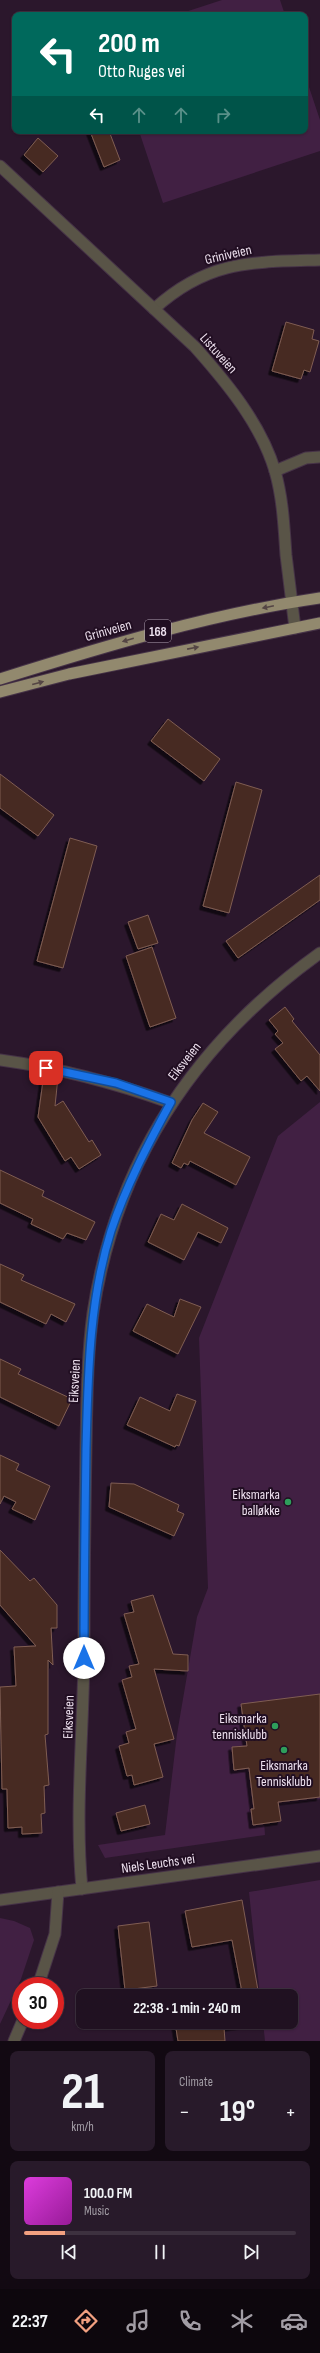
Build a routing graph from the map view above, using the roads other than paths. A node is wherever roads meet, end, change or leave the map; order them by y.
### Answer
1 (0, 166) edge
2 (320, 260) edge
3 (154, 309) junction
4 (320, 457) edge
5 (274, 471) junction
6 (320, 598) edge
7 (292, 602) junction
8 (320, 623) edge
9 (295, 628) junction
10 (0, 679) edge
11 (0, 692) edge
12 (320, 953) edge
13 (0, 1060) edge
14 (171, 1102) junction
15 (320, 1856) edge
16 (82, 1889) junction
17 (58, 1892) junction
18 (0, 1900) edge
19 (41, 1977) edge
20 (19, 2029) edge
21 (14, 2041) edge

1 - 3 street, Listuveien
2 - 3 street, Griniveien
3 - 5 street, Listuveien
4 - 5 street
5 - 7 street, Listuveien
6 - 7 main road, Griniveien / 168
7 - 9 street, Listuveien
7 -> 10 main road, Griniveien / 168
8 - 9 main road, 168
11 -> 9 main road, 168
12 - 14 street, Eiksveien
13 - 14 street
14 - 16 street, Eiksveien
15 - 16 street, Niels Leuchs vei
16 - 17 street, Niels Leuchs vei
17 - 18 street, Niels Leuchs vei
17 - 19 street
20 - 21 street

